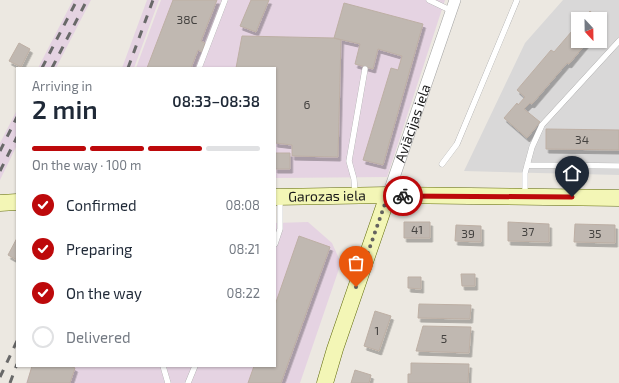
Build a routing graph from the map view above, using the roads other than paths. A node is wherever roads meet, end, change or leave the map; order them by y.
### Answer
1 (225, 0) edge
2 (429, 0) edge
3 (455, 0) edge
4 (517, 0) edge
5 (452, 11) junction
6 (619, 41) edge
7 (199, 67) edge
8 (365, 69) dead end
9 (442, 164) dead end
10 (527, 165) junction
11 (619, 166) edge
12 (355, 195) junction
13 (388, 195) junction
14 (278, 197) edge
15 (525, 197) junction
16 (619, 198) edge
17 (16, 202) edge
18 (0, 203) edge
19 (276, 241) edge
20 (163, 367) edge
21 (195, 367) edge
22 (168, 383) edge
23 (188, 383) edge
24 (325, 383) edge

1 - 7 lane
2 - 5 lane
3 - 5 street, Aviācijas iela
4 - 9 lane
5 - 13 street, Aviācijas iela
6 - 10 lane
8 - 12 lane
10 - 11 lane
10 - 15 lane
12 - 13 main road, Garozas iela
12 - 14 main road, Garozas iela
13 - 15 main road, Garozas iela
13 - 24 main road, Aviācijas iela
14 - 19 lane
15 - 16 main road, Garozas iela
17 - 18 main road
20 - 22 lane
21 - 23 lane

